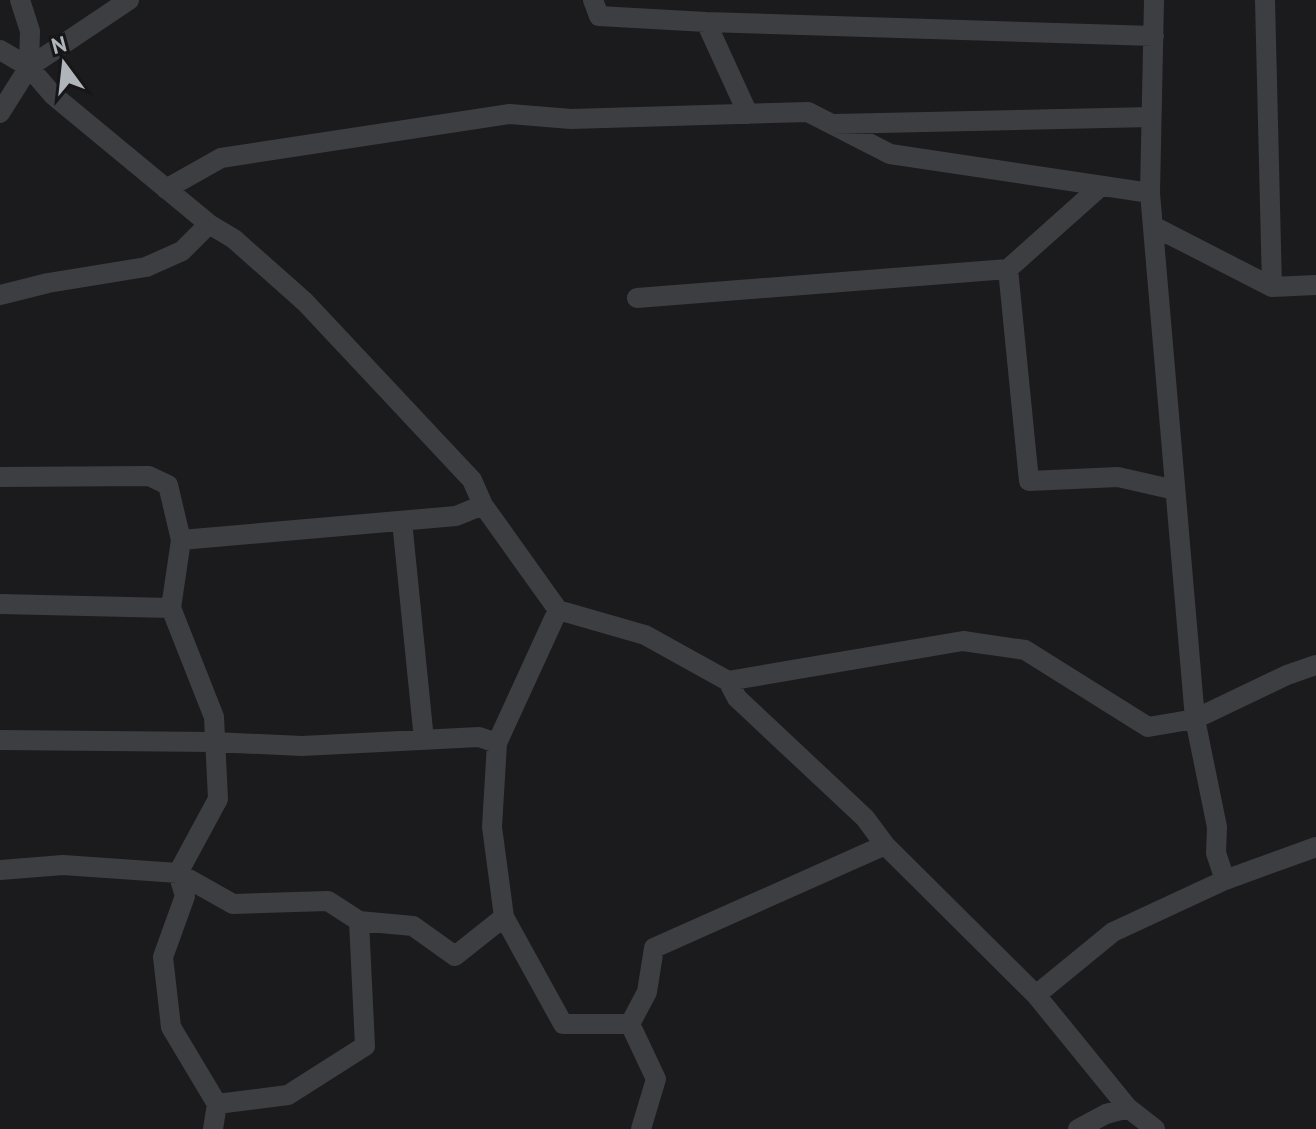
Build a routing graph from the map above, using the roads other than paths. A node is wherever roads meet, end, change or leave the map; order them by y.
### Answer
1 (20, 0) edge
2 (129, 0) edge
3 (593, 0) edge
4 (1154, 0) edge
5 (1265, 0) edge
6 (706, 22) junction
7 (1154, 36) junction
8 (0, 50) edge
9 (29, 67) junction
10 (0, 113) edge
11 (748, 114) junction
12 (1151, 117) junction
13 (830, 124) junction
14 (1101, 186) junction
15 (166, 189) junction
16 (1150, 193) junction
17 (209, 224) junction
18 (1153, 226) junction
19 (1008, 269) junction
20 (1316, 285) edge
21 (1272, 287) junction
22 (0, 295) edge
23 (637, 298) dead end
24 (0, 477) edge
25 (1175, 490) junction
26 (483, 505) junction
27 (402, 521) junction
28 (181, 540) junction
29 (0, 604) edge
30 (171, 608) junction
31 (558, 610) junction
32 (1316, 665) edge
33 (728, 681) junction
34 (1195, 719) junction
35 (0, 740) edge
36 (424, 740) junction
37 (214, 742) junction
38 (497, 743) junction
39 (885, 845) junction
40 (1316, 847) edge
41 (0, 870) edge
42 (178, 873) junction
43 (1225, 880) junction
44 (504, 917) junction
45 (359, 921) junction
46 (1036, 995) junction
47 (630, 1024) junction
48 (217, 1104) junction
49 (1128, 1108) junction
50 (213, 1129) edge
51 (641, 1129) edge
52 (1078, 1129) edge
53 (1155, 1129) edge

1 - 9 street
2 - 9 street
3 - 6 street
4 - 7 street
5 - 21 street
6 - 7 street
6 - 11 street
7 - 12 street
8 - 9 street
9 - 10 street
9 - 15 street
11 - 13 street
11 - 15 street
12 - 13 street
12 - 16 street
13 - 14 street
14 - 16 street
14 - 19 street
15 - 17 street
16 - 18 street
17 - 22 street
17 - 26 street
18 - 21 street
18 - 25 street
19 - 23 street
19 - 25 street
20 - 21 street
24 - 28 street
25 - 34 street
26 - 27 street
26 - 31 street
27 - 28 street
27 - 36 street
28 - 30 street
29 - 30 street
30 - 37 street
31 - 33 street
31 - 38 street
32 - 34 street
33 - 34 street
33 - 39 street
34 - 43 street
35 - 37 street
36 - 37 street
36 - 38 street
37 - 42 street
38 - 44 street
39 - 46 street
39 - 47 street
40 - 43 street
41 - 42 street
42 - 45 street
42 - 48 street
43 - 46 street
44 - 45 street
44 - 47 street
45 - 48 street
46 - 49 street
47 - 51 street
48 - 50 street
49 - 52 street
49 - 53 street

